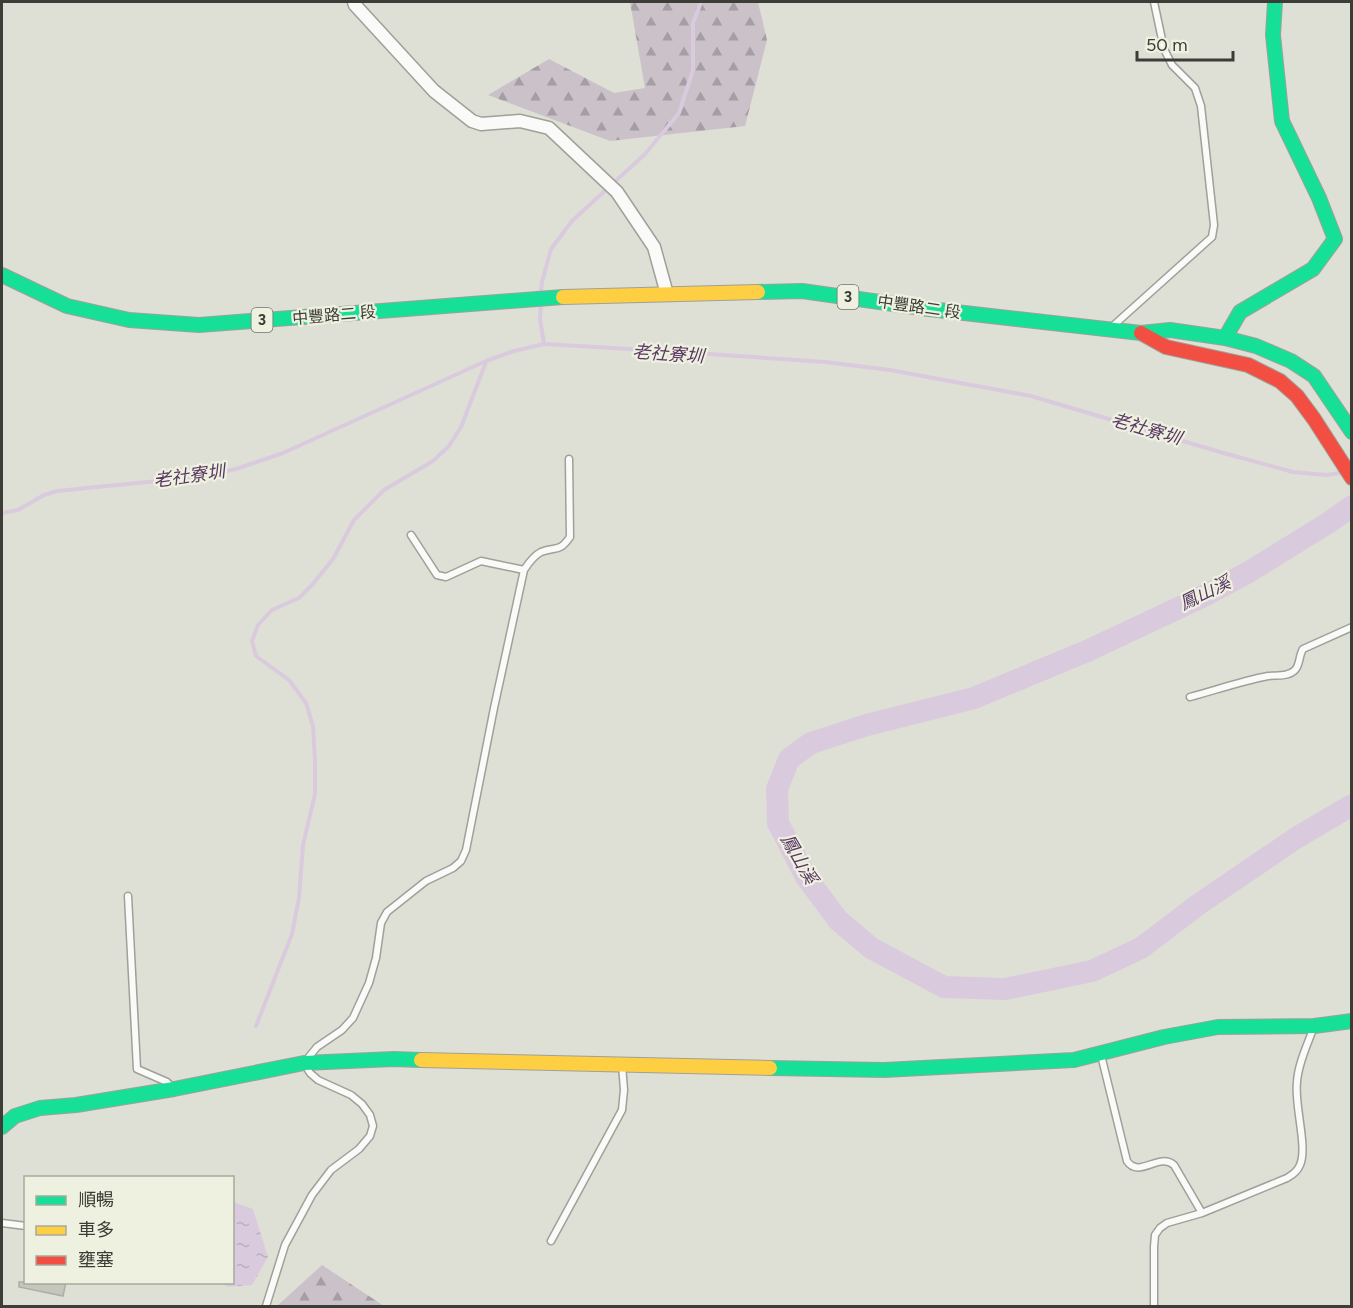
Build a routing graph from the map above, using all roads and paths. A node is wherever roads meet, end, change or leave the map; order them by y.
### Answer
1 (354, 2) edge
2 (1154, 2) edge
3 (1275, 2) edge
4 (2, 275) edge
5 (667, 294) junction
6 (1109, 330) junction
7 (1141, 333) junction
8 (1225, 338) junction
9 (1352, 432) edge
10 (569, 459) dead end
11 (1352, 478) edge
12 (411, 535) dead end
13 (524, 570) junction
14 (1352, 627) edge
15 (1190, 697) dead end
16 (129, 896) dead end
17 (1352, 1021) edge
18 (1314, 1026) junction
19 (1101, 1054) junction
20 (304, 1063) junction
21 (622, 1065) junction
22 (174, 1089) junction
23 (2, 1127) edge
24 (1202, 1213) junction
25 (2, 1223) edge
26 (24, 1226) edge
27 (551, 1241) dead end
28 (266, 1306) edge
29 (1154, 1306) edge

1 - 5 street
2 - 6 lane
3 - 8 street
4 - 5 street, 中豐路二 段 / 3
5 - 6 street, 中豐路二 段 / 3
6 - 7 street, 中豐路二 段 / 3
7 - 8 street, 中豐路二 段 / 3
7 - 11 street, 中豐路二 段 / 3
8 - 9 street, 中豐路二 段 / 3
10 - 13 lane
12 - 13 lane
13 - 20 lane
14 - 15 lane
16 - 22 lane
17 - 18 street
18 - 19 street
18 - 24 lane
19 - 21 street
19 - 24 lane
20 - 21 street
20 - 22 street
20 - 28 lane
21 - 27 lane
22 - 23 street
24 - 29 lane
25 - 26 lane

